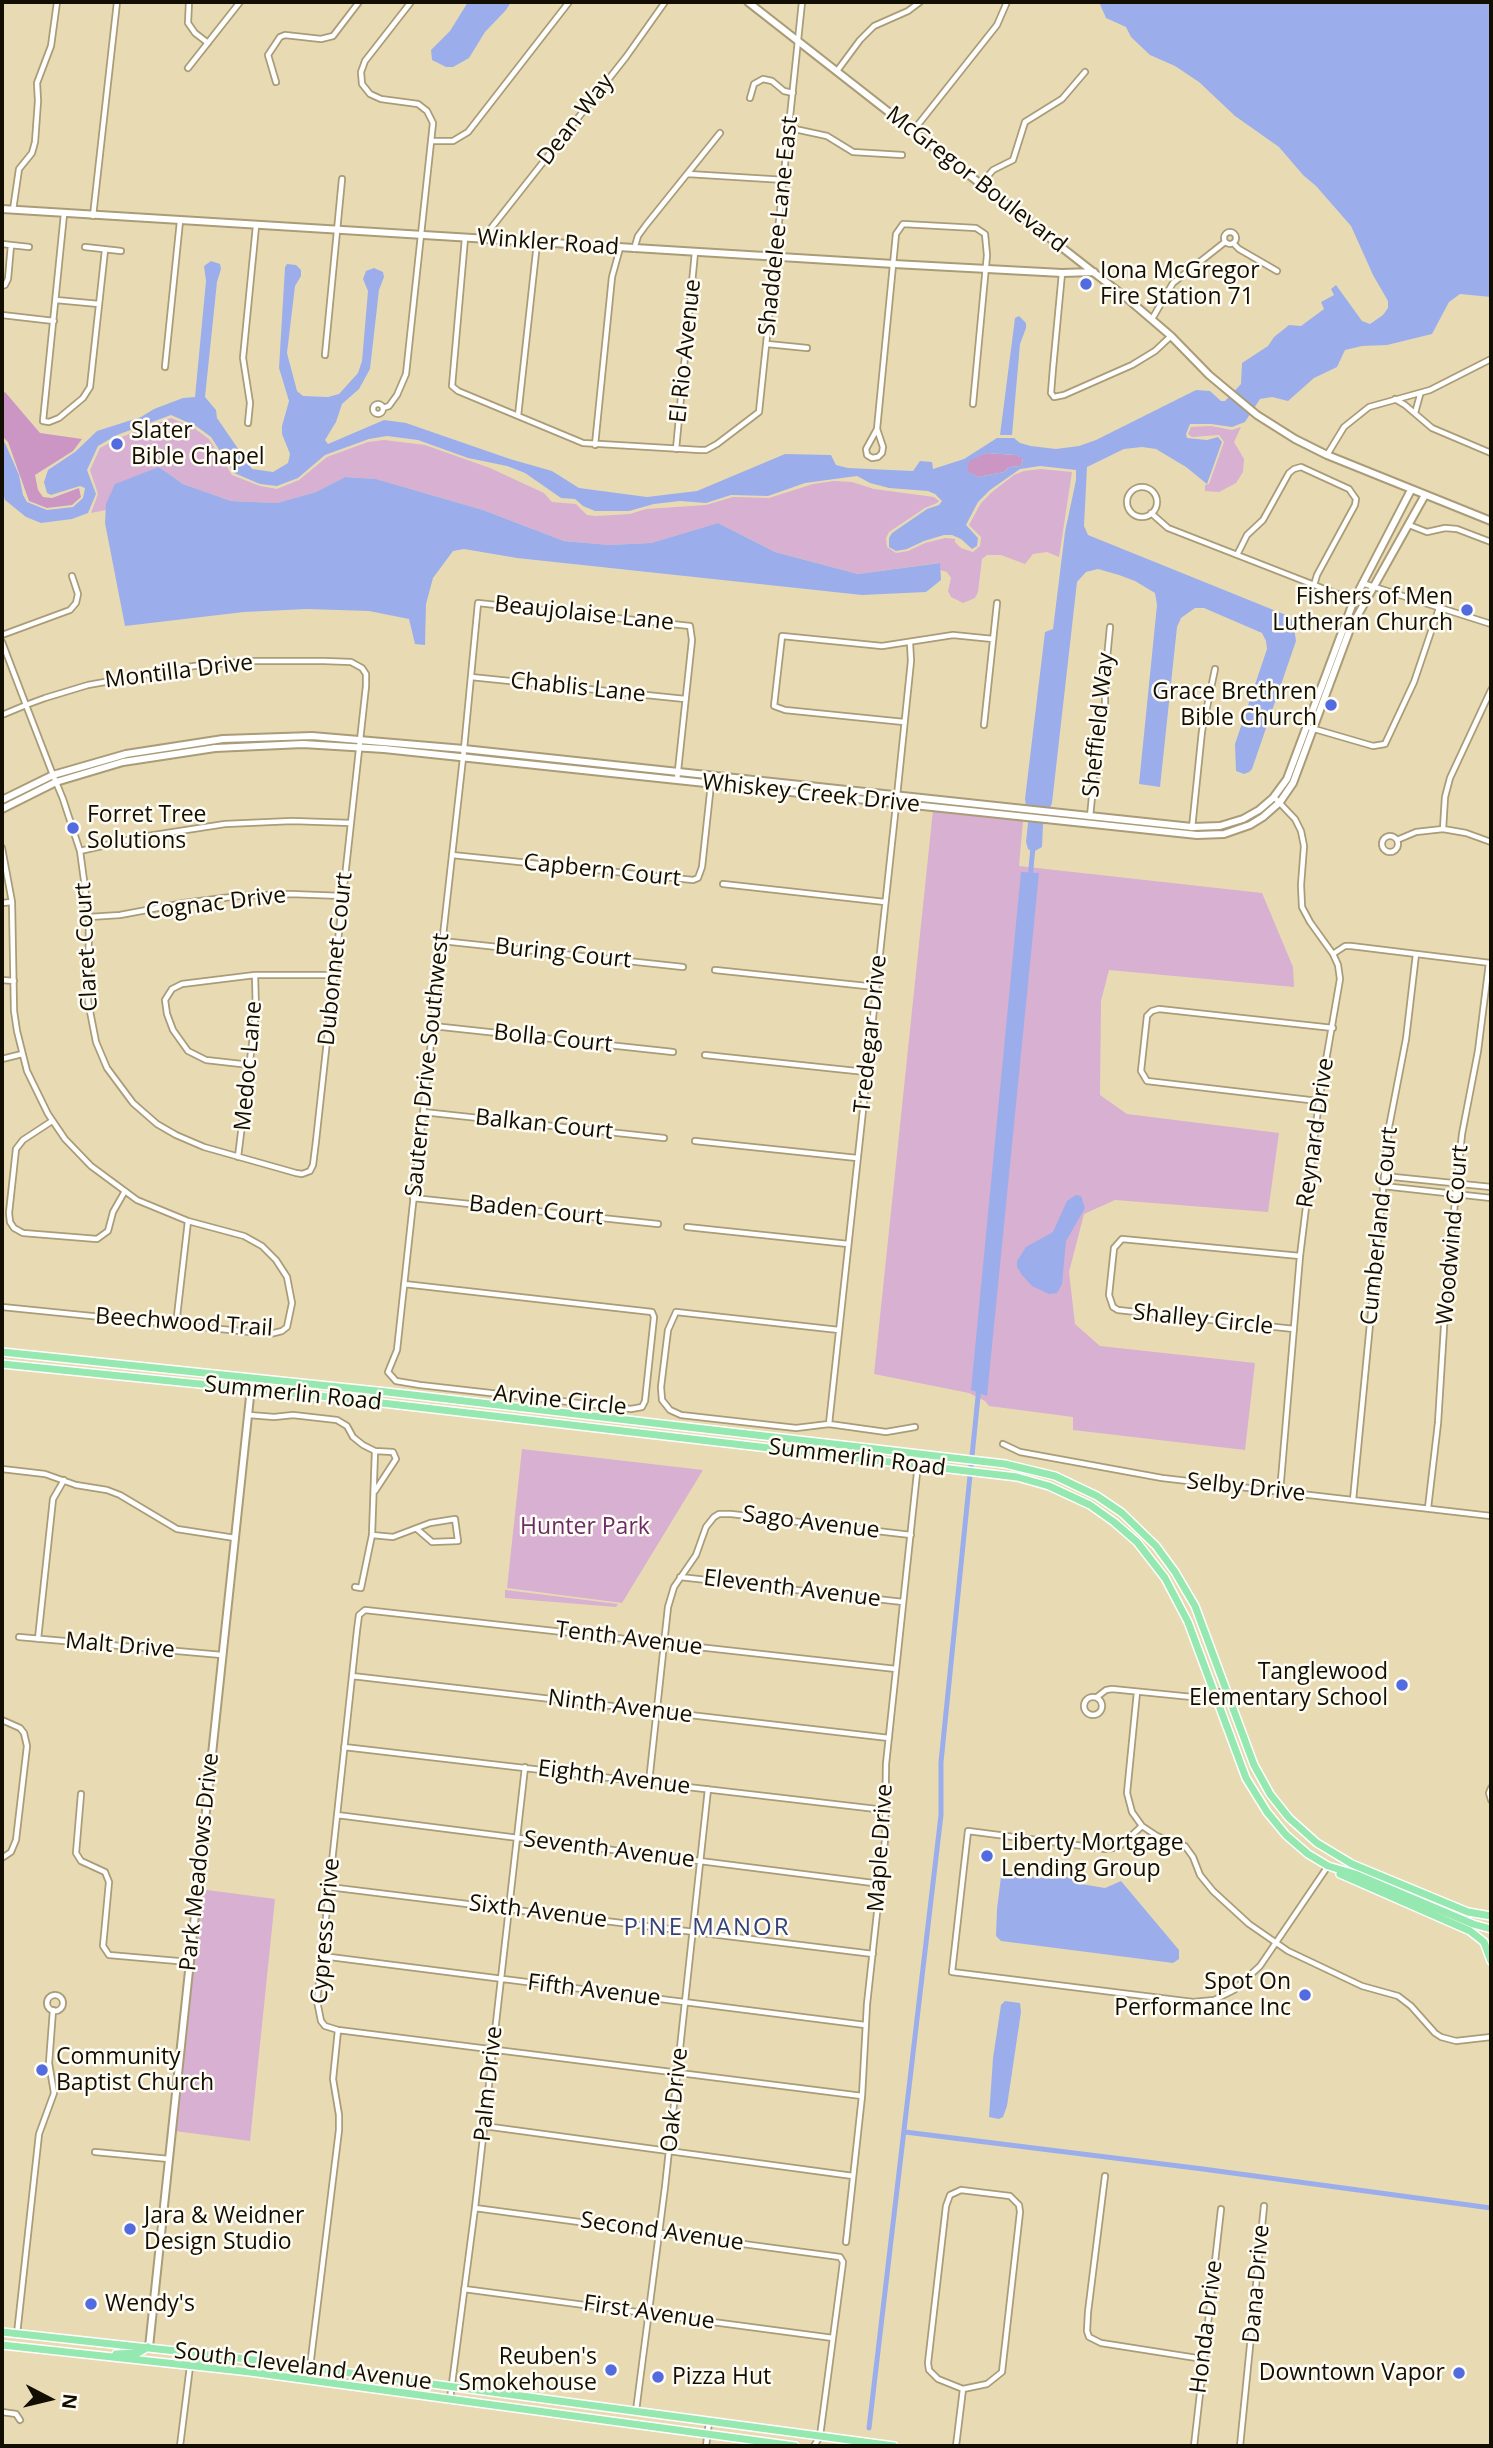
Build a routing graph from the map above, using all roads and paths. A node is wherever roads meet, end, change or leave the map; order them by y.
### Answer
1 (57, 2) edge
2 (117, 2) edge
3 (188, 2) edge
4 (240, 2) edge
5 (359, 2) edge
6 (411, 2) edge
7 (569, 2) edge
8 (665, 2) edge
9 (748, 2) edge
10 (802, 2) edge
11 (920, 2) edge
12 (1007, 2) edge
13 (799, 41) junction
14 (208, 43) junction
15 (188, 68) dead end
16 (837, 71) junction
17 (1085, 72) dead end
18 (276, 82) dead end
19 (793, 93) junction
20 (751, 98) dead end
21 (790, 128) junction
22 (913, 131) junction
23 (720, 133) dead end
24 (432, 141) junction
25 (902, 155) dead end
26 (687, 174) junction
27 (342, 179) dead end
28 (785, 180) junction
29 (981, 184) junction
30 (2, 209) edge
31 (13, 210) junction
32 (64, 214) junction
33 (93, 216) junction
34 (180, 221) junction
35 (257, 226) junction
36 (338, 230) junction
37 (421, 235) junction
38 (465, 238) junction
39 (489, 240) junction
40 (1225, 242) junction
41 (537, 243) junction
42 (1233, 243) junction
43 (2, 244) edge
44 (11, 245) junction
45 (29, 247) dead end
46 (86, 247) dead end
47 (620, 248) junction
48 (634, 249) junction
49 (105, 250) junction
50 (121, 251) dead end
51 (695, 252) junction
52 (777, 257) junction
53 (894, 264) junction
54 (985, 269) junction
55 (1277, 271) dead end
56 (1094, 272) junction
57 (1062, 274) junction
58 (2, 286) edge
59 (56, 300) junction
60 (99, 304) junction
61 (2, 315) edge
62 (1152, 319) junction
63 (54, 321) junction
64 (1171, 336) junction
65 (767, 344) junction
66 (807, 348) dead end
67 (325, 355) dead end
68 (1491, 359) edge
69 (165, 366) dead end
70 (1420, 394) junction
71 (1394, 399) junction
72 (973, 404) dead end
73 (383, 408) dead end
74 (1415, 414) junction
75 (518, 416) junction
76 (248, 423) dead end
77 (877, 429) junction
78 (595, 445) junction
79 (676, 449) junction
80 (1491, 453) edge
81 (1326, 455) junction
82 (1411, 490) junction
83 (1424, 495) junction
84 (1151, 513) junction
85 (1491, 521) edge
86 (1409, 525) junction
87 (1491, 542) edge
88 (1237, 555) junction
89 (72, 576) dead end
90 (1362, 583) junction
91 (1314, 585) junction
92 (1373, 587) junction
93 (1354, 600) junction
94 (478, 603) joint
95 (997, 603) dead end
96 (1363, 604) junction
97 (1439, 608) junction
98 (1491, 624) edge
99 (1110, 627) dead end
100 (2, 635) edge
101 (993, 639) junction
102 (2, 642) edge
103 (911, 643) junction
104 (360, 666) joint
105 (1215, 670) dead end
106 (471, 677) junction
107 (1491, 690) edge
108 (685, 699) junction
109 (26, 705) junction
110 (2, 715) edge
111 (904, 722) junction
112 (984, 725) dead end
113 (1310, 728) junction
114 (360, 743) junction
115 (463, 753) junction
116 (677, 776) junction
117 (55, 779) junction
118 (711, 783) junction
119 (1274, 797) junction
120 (896, 799) junction
121 (2, 800) edge
122 (1280, 802) junction
123 (2, 809) edge
124 (1089, 820) junction
125 (351, 823) junction
126 (1443, 830) junction
127 (1192, 831) junction
128 (1397, 840) dead end
129 (1491, 842) edge
130 (2, 848) edge
131 (80, 851) junction
132 (452, 855) junction
133 (723, 884) dead end
134 (343, 896) junction
135 (12, 902) junction
136 (886, 902) junction
137 (2, 903) edge
138 (89, 917) junction
139 (442, 941) junction
140 (1333, 954) junction
141 (1416, 954) junction
142 (1490, 963) edge
143 (683, 967) dead end
144 (715, 970) dead end
145 (255, 975) junction
146 (334, 975) junction
147 (2, 980) edge
148 (14, 981) junction
149 (876, 987) junction
150 (433, 1026) junction
151 (1333, 1028) junction
152 (673, 1052) dead end
153 (22, 1054) junction
154 (705, 1055) dead end
155 (2, 1059) edge
156 (250, 1065) junction
157 (866, 1072) junction
158 (1319, 1101) junction
159 (423, 1112) junction
160 (52, 1121) junction
161 (664, 1138) dead end
162 (695, 1141) dead end
163 (239, 1157) junction
164 (857, 1158) junction
165 (310, 1171) joint
166 (1384, 1176) junction
167 (1457, 1184) junction
168 (1383, 1186) junction
169 (1491, 1187) edge
170 (125, 1191) junction
171 (1455, 1194) junction
172 (413, 1198) junction
173 (1491, 1198) edge
174 (188, 1221) junction
175 (658, 1224) dead end
176 (687, 1227) dead end
177 (848, 1244) junction
178 (1300, 1256) junction
179 (404, 1283) junction
180 (2, 1307) edge
181 (176, 1325) junction
182 (1294, 1329) junction
183 (839, 1330) junction
184 (2, 1352) edge
185 (2, 1364) edge
186 (388, 1372) joint
187 (252, 1378) junction
188 (251, 1389) junction
189 (249, 1415) junction
190 (829, 1424) junction
191 (915, 1427) dead end
192 (1003, 1444) dead end
193 (375, 1451) junction
194 (919, 1454) junction
195 (918, 1465) junction
196 (2, 1469) edge
197 (64, 1480) junction
198 (375, 1491) junction
199 (1280, 1492) junction
200 (1353, 1500) junction
201 (1428, 1508) junction
202 (1491, 1516) edge
203 (417, 1529) junction
204 (372, 1535) junction
205 (911, 1535) junction
206 (235, 1538) junction
207 (680, 1577) junction
208 (355, 1587) dead end
209 (903, 1602) junction
210 (363, 1611) joint
211 (19, 1637) dead end
212 (38, 1639) junction
213 (663, 1643) junction
214 (222, 1656) junction
215 (896, 1669) junction
216 (352, 1676) junction
217 (1226, 1690) junction
218 (1137, 1692) junction
219 (1215, 1695) junction
220 (1097, 1697) junction
221 (657, 1711) junction
222 (2, 1720) edge
223 (889, 1738) junction
224 (344, 1747) junction
225 (524, 1768) junction
226 (649, 1782) junction
227 (1491, 1787) edge
228 (708, 1789) junction
229 (81, 1794) dead end
230 (1491, 1800) edge
231 (885, 1810) junction
232 (336, 1815) junction
233 (1142, 1826) junction
234 (516, 1838) junction
235 (2, 1858) edge
236 (701, 1861) junction
237 (1328, 1866) junction
238 (881, 1884) junction
239 (329, 1887) junction
240 (509, 1909) junction
241 (1468, 1912) junction
242 (1491, 1916) edge
243 (1491, 1928) edge
244 (693, 1932) junction
245 (1275, 1943) junction
246 (873, 1954) junction
247 (322, 1956) junction
248 (1491, 1961) edge
249 (189, 1962) junction
250 (501, 1979) junction
251 (685, 2002) junction
252 (54, 2010) dead end
253 (865, 2025) junction
254 (338, 2030) junction
255 (1491, 2037) edge
256 (493, 2049) junction
257 (677, 2073) junction
258 (862, 2096) junction
259 (484, 2126) junction
260 (669, 2151) junction
261 (95, 2152) dead end
262 (169, 2159) junction
263 (853, 2176) junction
264 (1105, 2176) dead end
265 (1264, 2206) dead end
266 (475, 2208) junction
267 (1221, 2208) dead end
268 (660, 2232) junction
269 (846, 2242) dead end
270 (464, 2289) junction
271 (649, 2313) junction
272 (2, 2332) edge
273 (17, 2333) junction
274 (833, 2337) junction
275 (2, 2345) edge
276 (149, 2347) junction
277 (107, 2356) junction
278 (231, 2357) junction
279 (1203, 2359) junction
280 (190, 2365) junction
281 (310, 2367) junction
282 (288, 2377) junction
283 (452, 2386) junction
284 (963, 2389) junction
285 (450, 2399) junction
286 (636, 2411) junction
287 (2, 2412) edge
288 (20, 2420) dead end
289 (609, 2421) junction
290 (709, 2421) junction
291 (708, 2434) junction
292 (820, 2436) junction
293 (180, 2446) edge
294 (706, 2446) edge
295 (795, 2446) edge
296 (814, 2446) edge
297 (894, 2446) edge
298 (956, 2446) edge
299 (1194, 2446) edge
300 (1240, 2446) edge

1 - 31 street
2 - 33 street
3 - 14 street
4 - 14 street
5 - 18 street
6 - 24 street
7 - 24 street
8 - 39 street, Dean Way
9 - 13 street, McGregor Boulevard
10 - 13 street, Shaddelee Lane East
11 - 16 street
12 - 22 street
13 - 16 street, McGregor Boulevard
13 - 19 street, Shaddelee Lane East
14 - 15 street
16 - 22 street, McGregor Boulevard
17 - 29 street
19 - 20 street
19 - 21 street, Shaddelee Lane East
21 - 25 street
21 - 28 street, Shaddelee Lane East
22 - 29 street, McGregor Boulevard
23 - 26 street
24 - 37 street
26 - 28 street
26 - 48 street
27 - 36 street
28 - 52 street, Shaddelee Lane East
29 - 56 street, McGregor Boulevard
30 - 31 street, Winkler Road
31 - 32 street, Winkler Road
32 - 33 street, Winkler Road
32 - 59 street
33 - 34 street, Winkler Road
34 - 35 street, Winkler Road
34 - 69 street
35 - 36 street, Winkler Road
35 - 76 street
36 - 37 street, Winkler Road
36 - 67 street
37 - 38 street, Winkler Road
37 - 73 street
38 - 39 street, Winkler Road
38 - 75 street
39 - 41 street, Winkler Road
40 - 42 street
40 - 42 street
40 - 62 street
41 - 47 street, Winkler Road
41 - 75 street
42 - 55 street
43 - 44 street
44 - 45 street
44 - 58 street
46 - 49 street
47 - 48 street, Winkler Road
47 - 78 street
48 - 51 street, Winkler Road
49 - 50 street
49 - 60 street
51 - 52 street, Winkler Road
51 - 79 street, El Rio Avenue
52 - 53 street, Winkler Road
52 - 65 street, Shaddelee Lane East
53 - 54 street, Winkler Road
53 - 54 street
53 - 77 street
54 - 57 street, Winkler Road
54 - 72 street
56 - 57 street, Winkler Road
56 - 62 street, McGregor Boulevard
57 - 64 street
59 - 60 street
59 - 63 street
60 - 63 street
61 - 63 street
62 - 64 street, McGregor Boulevard
64 - 81 street, McGregor Boulevard
65 - 66 street
65 - 79 street, Shaddelee Lane East
68 - 70 street
70 - 71 street
70 - 74 street
71 - 74 street
71 - 81 street
74 - 80 street
75 - 78 street
77 - 77 street
78 - 79 street
81 - 82 street, McGregor Boulevard
82 - 83 street, McGregor Boulevard
82 - 90 street, Whiskey Creek Drive
83 - 85 street, McGregor Boulevard
83 - 86 street, Whiskey Creek Drive
84 - 84 street
84 - 88 street
86 - 87 street
86 - 92 street, Whiskey Creek Drive
88 - 91 street
88 - 91 street
89 - 100 street
90 - 92 street
90 - 93 street, Whiskey Creek Drive
91 - 93 street
92 - 96 street, Whiskey Creek Drive
92 - 97 street
93 - 96 street
93 - 113 street, Whiskey Creek Drive
94 - 106 street, Sautern Drive Southwest
94 - 108 street, Beaujolaise Lane
95 - 101 street
96 - 113 street, Whiskey Creek Drive
97 - 98 street
97 - 113 street
99 - 124 street, Sheffield Way
101 - 103 street
101 - 112 street
102 - 109 street, Claret Court
103 - 111 street, Tredegar Drive
103 - 111 street
104 - 109 street, Montilla Drive
104 - 114 street, Dubonnet Court
105 - 127 street
106 - 108 street, Chablis Lane
106 - 115 street, Sautern Drive Southwest
107 - 126 street
108 - 116 street
109 - 110 street, Montilla Drive
109 - 117 street, Claret Court
111 - 120 street, Tredegar Drive
113 - 119 street, Whiskey Creek Drive
113 - 122 street, Whiskey Creek Drive
114 - 115 street, Whiskey Creek Drive
114 - 117 street, Whiskey Creek Drive
114 - 125 street, Dubonnet Court
115 - 116 street, Whiskey Creek Drive
115 - 132 street, Sautern Drive Southwest
116 - 118 street, Whiskey Creek Drive
116 - 120 street, Whiskey Creek Drive
117 - 121 street, Whiskey Creek Drive
117 - 123 street, Whiskey Creek Drive
117 - 131 street, Claret Court
118 - 120 street, Whiskey Creek Drive
118 - 132 street, Capbern Court
119 - 122 street, Reynard Drive
119 - 127 street, Whiskey Creek Drive
120 - 124 street, Whiskey Creek Drive
120 - 136 street, Tredegar Drive
122 - 127 street, Whiskey Creek Drive
122 - 140 street, Reynard Drive
124 - 127 street, Whiskey Creek Drive
125 - 131 street
125 - 134 street, Dubonnet Court
126 - 128 street
126 - 129 street
130 - 135 street, Beechwood Trail
131 - 138 street, Claret Court
132 - 139 street, Sautern Drive Southwest
133 - 136 street
134 - 138 street, Cognac Drive
134 - 146 street, Dubonnet Court
135 - 137 street
135 - 148 street, Beechwood Trail
136 - 149 street, Tredegar Drive
138 - 163 street, Claret Court
139 - 143 street, Buring Court
139 - 150 street, Sautern Drive Southwest
140 - 141 street
140 - 151 street, Reynard Drive
141 - 142 street
141 - 166 street, Cumberland Court
142 - 167 street, Woodwind Court
144 - 149 street
145 - 146 street
145 - 156 street, Medoc Lane
145 - 156 street
146 - 165 street, Dubonnet Court
147 - 148 street
148 - 153 street, Beechwood Trail
149 - 157 street, Tredegar Drive
150 - 152 street, Bolla Court
150 - 159 street, Sautern Drive Southwest
151 - 158 street, Reynard Drive
151 - 158 street
153 - 155 street
153 - 160 street, Beechwood Trail
154 - 157 street
156 - 163 street, Medoc Lane
157 - 164 street, Tredegar Drive
158 - 178 street, Reynard Drive
159 - 161 street, Balkan Court
159 - 172 street, Sautern Drive Southwest
160 - 170 street, Beechwood Trail
160 - 170 street
162 - 164 street
163 - 165 street, Claret Court
164 - 177 street, Tredegar Drive
166 - 167 street
166 - 168 street, Cumberland Court
167 - 169 street
167 - 171 street, Woodwind Court
168 - 171 street
168 - 200 street, Cumberland Court
170 - 174 street, Beechwood Trail
171 - 173 street
171 - 201 street, Woodwind Court
172 - 175 street, Baden Court
172 - 179 street, Sautern Drive Southwest
174 - 181 street
174 - 181 street, Beechwood Trail
176 - 177 street
177 - 183 street, Tredegar Drive
178 - 182 street, Reynard Drive
178 - 182 street, Shalley Circle
179 - 186 street, Sautern Drive Southwest
179 - 186 street, Arvine Circle
180 - 181 street, Beechwood Trail
182 - 199 street, Reynard Drive
183 - 190 street, Tredegar Drive
183 - 190 street
184 - 187 main road, Summerlin Road
185 - 188 main road, Summerlin Road
187 - 188 street, Park Meadows Drive
187 - 194 main road, Summerlin Road
188 - 189 street, Park Meadows Drive
188 - 195 main road, Summerlin Road
189 - 193 street
189 - 206 street, Park Meadows Drive
190 - 191 street
192 - 199 street, Selby Drive
193 - 198 street
193 - 198 street
194 - 195 street, Maple Drive
194 - 217 main road, Summerlin Road
195 - 205 street, Maple Drive
195 - 219 main road, Summerlin Road
196 - 197 street
197 - 206 street
197 - 212 street
198 - 204 street
199 - 200 street, Selby Drive
200 - 201 street, Selby Drive
201 - 202 street, Selby Drive
203 - 203 street
203 - 204 street
204 - 208 street
205 - 207 street, Sago Avenue
205 - 209 street, Maple Drive
206 - 214 street, Park Meadows Drive
207 - 209 street, Eleventh Avenue
207 - 213 street
209 - 215 street, Maple Drive
210 - 213 street, Tenth Avenue
210 - 216 street, Cypress Drive
211 - 212 street, Malt Drive
212 - 214 street, Malt Drive
213 - 215 street, Tenth Avenue
213 - 221 street
214 - 249 street, Park Meadows Drive
215 - 223 street, Maple Drive
216 - 221 street, Ninth Avenue
216 - 224 street, Cypress Drive
217 - 219 street
217 - 241 main road, Summerlin Road
218 - 219 street
218 - 220 street
218 - 233 street
219 - 237 main road, Summerlin Road
220 - 220 street
221 - 223 street, Ninth Avenue
221 - 226 street
222 - 235 street
223 - 231 street, Maple Drive
224 - 225 street, Eighth Avenue
224 - 232 street, Cypress Drive
225 - 226 street, Eighth Avenue
225 - 234 street, Palm Drive
226 - 228 street, Eighth Avenue
227 - 230 street
228 - 231 street, Eighth Avenue
228 - 236 street, Oak Drive
229 - 249 street
231 - 238 street, Maple Drive
232 - 234 street, Seventh Avenue
232 - 239 street, Cypress Drive
233 - 245 street
233 - 245 street
234 - 236 street, Seventh Avenue
234 - 240 street, Palm Drive
236 - 238 street, Seventh Avenue
236 - 244 street, Oak Drive
237 - 243 main road, Summerlin Road
237 - 245 street
237 - 248 main road
238 - 246 street, Maple Drive
239 - 240 street, Sixth Avenue
239 - 247 street, Cypress Drive
240 - 244 street, Sixth Avenue
240 - 250 street, Palm Drive
241 - 242 main road, Summerlin Road
241 - 243 main road
244 - 246 street, Sixth Avenue
244 - 251 street, Oak Drive
245 - 255 street
246 - 253 street, Maple Drive
247 - 250 street, Fifth Avenue
247 - 254 street, Cypress Drive
249 - 262 street, Park Meadows Drive
250 - 251 street, Fifth Avenue
250 - 256 street, Palm Drive
251 - 253 street, Fifth Avenue
251 - 257 street, Oak Drive
252 - 273 street
253 - 258 street, Maple Drive
254 - 256 street
254 - 281 street, Cypress Drive
256 - 257 street
256 - 259 street, Palm Drive
257 - 258 street
257 - 260 street, Oak Drive
258 - 263 street, Maple Drive
259 - 260 street
259 - 266 street, Palm Drive
260 - 263 street
260 - 268 street, Oak Drive
261 - 262 street
262 - 276 street, Park Meadows Drive
263 - 269 street, Maple Drive
264 - 279 street
265 - 300 street, Dana Drive
266 - 268 street, Second Avenue
266 - 270 street, Palm Drive
267 - 279 street, Honda Drive
268 - 271 street, Oak Drive
268 - 274 street, Second Avenue
270 - 271 street, First Avenue
270 - 283 street, Palm Drive
271 - 274 street, First Avenue
271 - 286 street, Oak Drive
272 - 273 main road, South Cleveland Avenue
273 - 276 main road, South Cleveland Avenue
274 - 292 street
275 - 277 main road, South Cleveland Avenue
276 - 277 main road
276 - 278 main road, South Cleveland Avenue
277 - 280 main road, South Cleveland Avenue
278 - 280 main road
278 - 281 main road, South Cleveland Avenue
279 - 299 street, Honda Drive
280 - 282 main road, South Cleveland Avenue
280 - 293 street
281 - 282 main road
281 - 283 main road, South Cleveland Avenue
282 - 285 main road, South Cleveland Avenue
283 - 285 street, Palm Drive
283 - 286 main road, South Cleveland Avenue
284 - 284 street
284 - 298 street
285 - 289 main road, South Cleveland Avenue
286 - 289 main road
286 - 290 main road, South Cleveland Avenue
287 - 288 street
289 - 291 main road, South Cleveland Avenue
290 - 291 street
290 - 292 main road, South Cleveland Avenue
291 - 294 street
291 - 295 main road, South Cleveland Avenue
292 - 296 street
292 - 297 main road, South Cleveland Avenue

